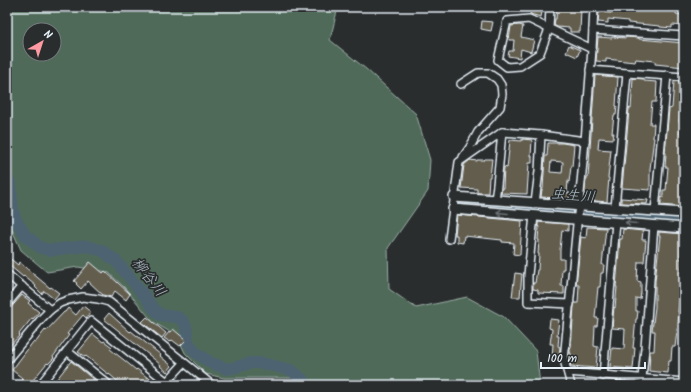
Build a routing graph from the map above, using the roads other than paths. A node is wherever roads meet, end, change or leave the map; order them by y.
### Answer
1 (550, 7) edge
2 (594, 7) edge
3 (549, 29) junction
4 (593, 30) junction
5 (684, 36) edge
6 (592, 49) junction
7 (590, 70) junction
8 (627, 73) junction
9 (667, 75) junction
10 (684, 77) edge
11 (461, 84) dead end
12 (502, 132) junction
13 (541, 135) junction
14 (584, 141) junction
15 (459, 162) junction
16 (454, 197) junction
17 (495, 200) junction
18 (535, 203) junction
19 (578, 206) junction
20 (615, 208) junction
21 (452, 209) junction
22 (655, 211) junction
23 (684, 213) edge
24 (534, 215) junction
25 (577, 219) junction
26 (616, 222) junction
27 (654, 225) junction
28 (684, 228) edge
29 (449, 239) dead end
30 (7, 274) edge
31 (22, 286) junction
32 (7, 304) edge
33 (570, 304) junction
34 (50, 310) junction
35 (67, 351) junction
36 (7, 360) edge
37 (184, 363) junction
38 (568, 372) junction
39 (603, 376) junction
40 (642, 378) junction
41 (684, 382) edge
42 (165, 384) edge
43 (48, 385) edge
44 (109, 385) edge
45 (212, 385) edge
46 (572, 385) edge

1 - 3 street
2 - 4 street
3 - 3 street
3 - 6 street
4 - 5 street
4 - 6 street
6 - 7 street
7 - 8 street
7 - 14 street
8 - 9 street
8 - 20 street
9 - 10 street
9 - 22 street
11 - 15 street
12 - 13 street
12 - 15 street
12 - 17 street
13 - 14 street
13 - 18 street
14 - 19 street
15 - 16 street
16 - 17 street
16 - 21 street
17 - 18 street
18 - 19 street
19 - 20 street
19 - 25 street
20 - 22 street
24 -> 21 street
21 - 29 street
22 - 23 street
24 - 25 street
24 - 33 street
25 - 26 street
25 - 33 street
27 -> 26 street
26 - 39 street
27 - 28 street
27 - 40 street
30 - 31 street
31 - 32 street
31 - 34 street
33 - 38 street
34 - 36 street
34 - 37 street
35 - 42 street
35 - 43 street
35 - 44 street
37 - 42 street
37 - 45 street
38 - 39 street
38 - 46 street
39 - 40 street
40 - 41 street

